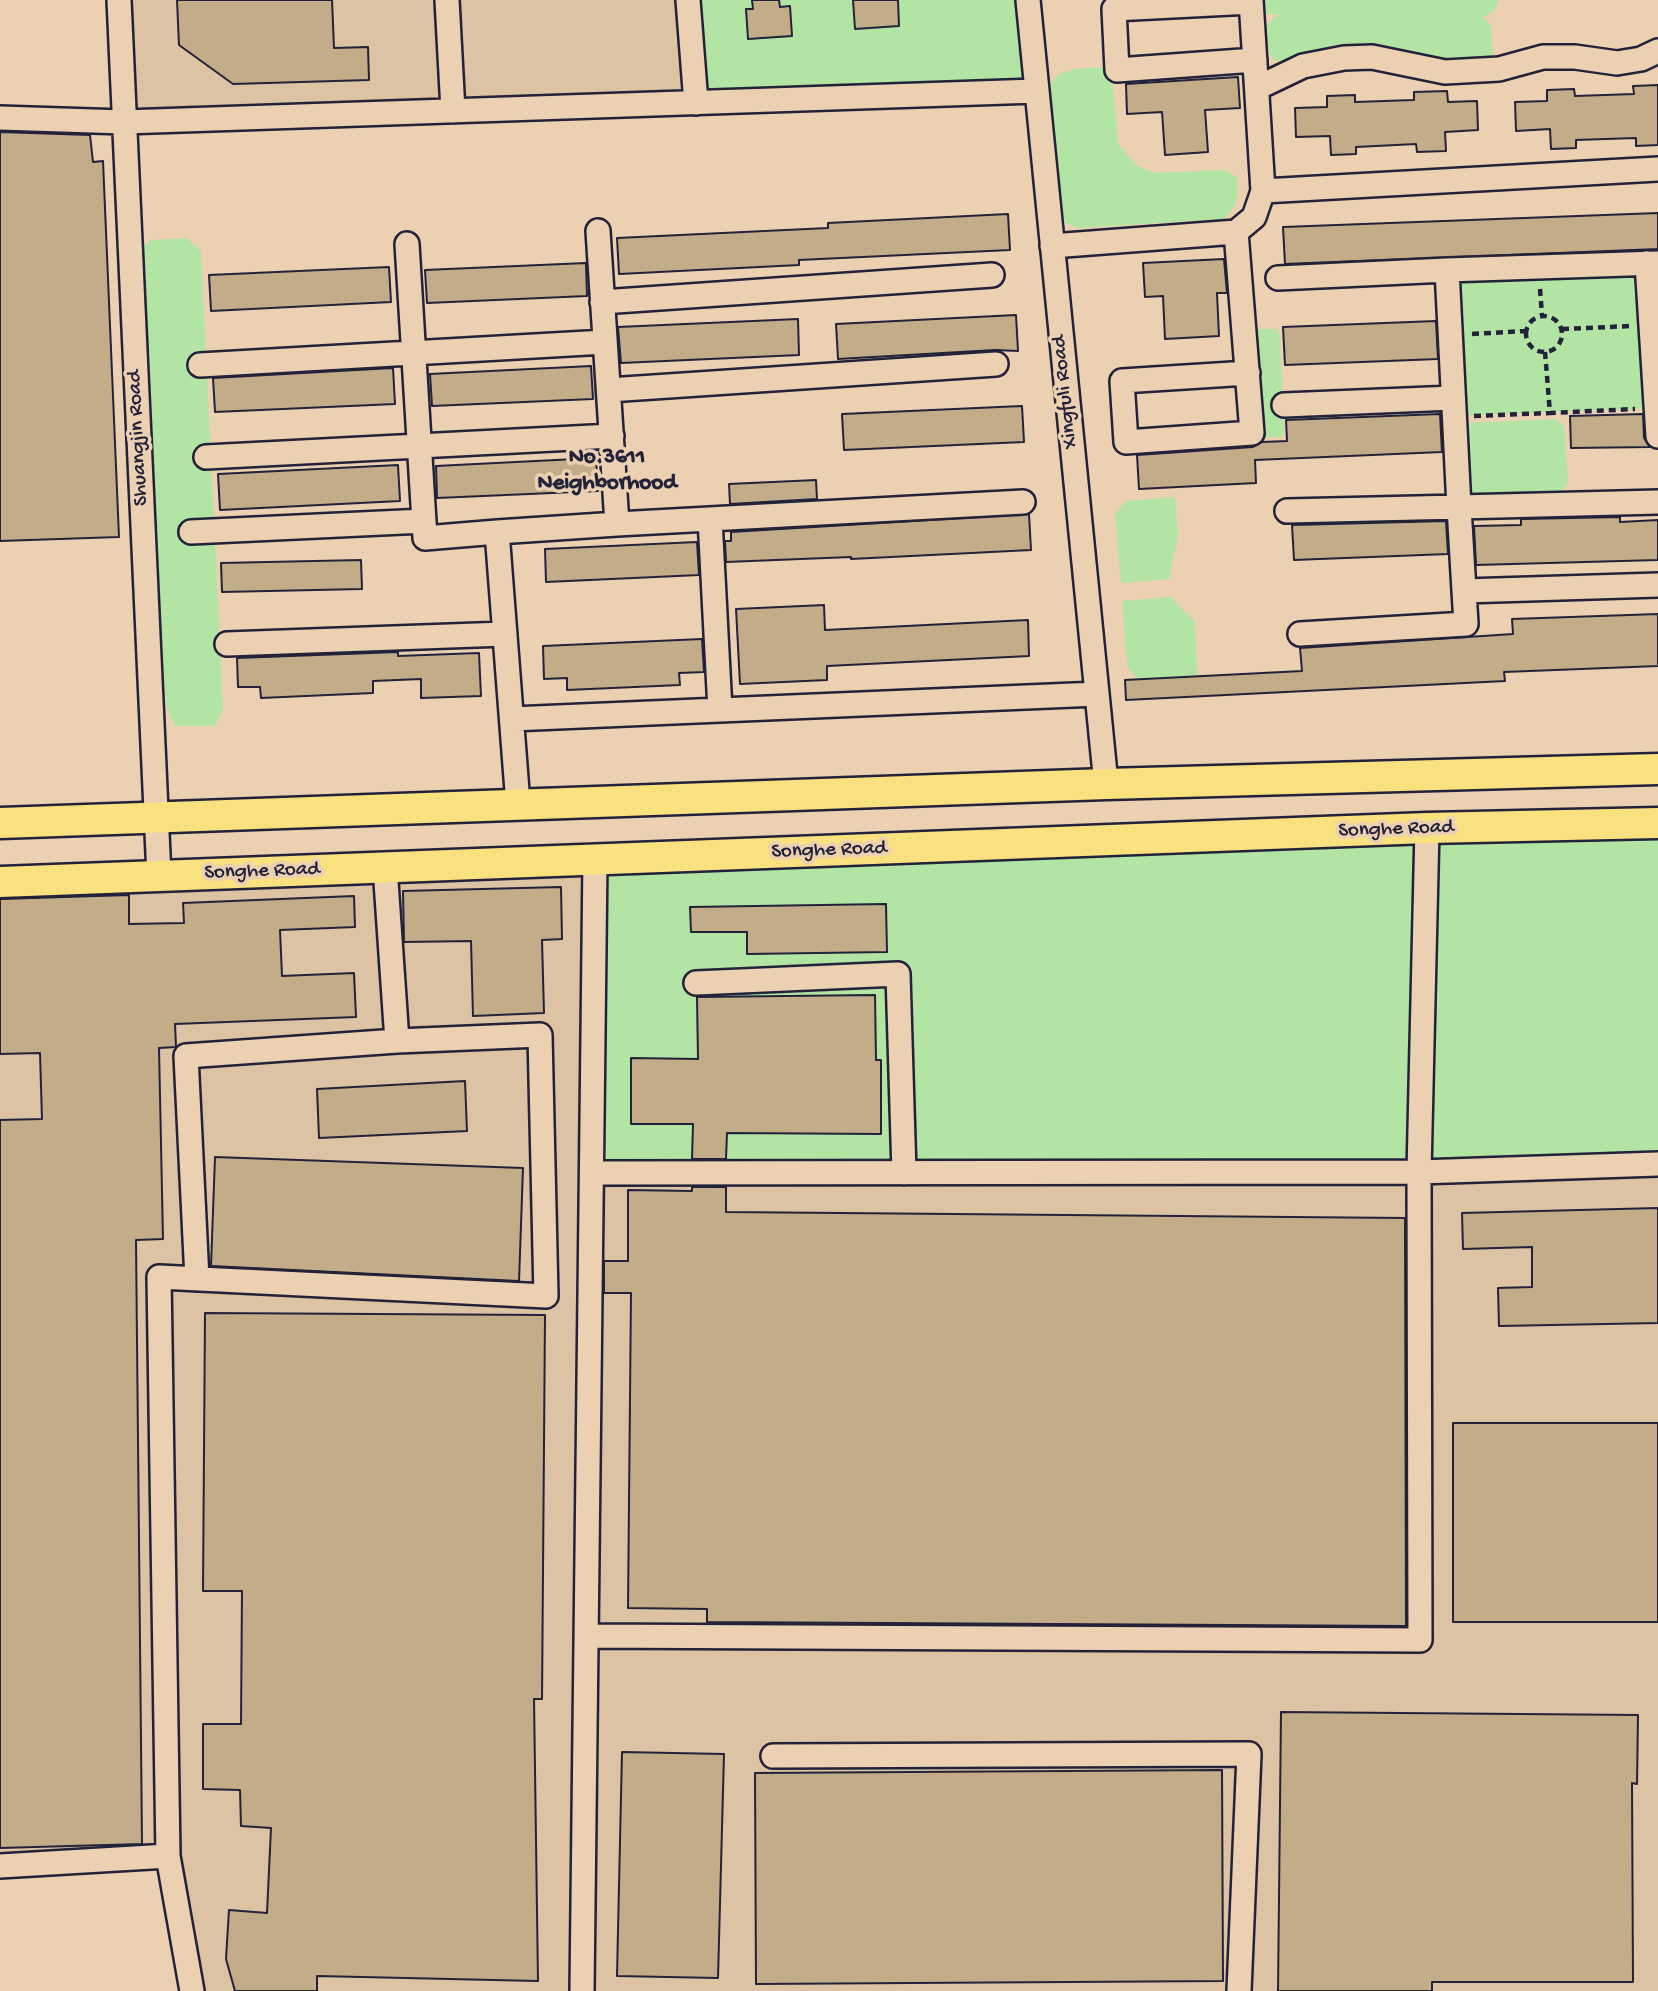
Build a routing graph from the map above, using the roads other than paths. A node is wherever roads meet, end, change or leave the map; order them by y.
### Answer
1 (119, 0) edge
2 (447, 0) edge
3 (688, 0) edge
4 (1028, 0) edge
5 (1251, 1) edge
6 (1658, 51) edge
7 (1255, 60) junction
8 (1256, 88) junction
9 (1036, 91) junction
10 (696, 103) junction
11 (453, 111) junction
12 (0, 118) edge
13 (124, 122) junction
14 (1658, 169) edge
15 (1263, 191) junction
16 (598, 231) dead end
17 (1236, 232) junction
18 (407, 244) dead end
19 (1052, 246) junction
20 (1653, 263) edge
21 (1447, 270) junction
22 (992, 275) dead end
23 (1278, 278) dead end
24 (602, 302) junction
25 (605, 342) junction
26 (414, 352) junction
27 (996, 363) dead end
28 (200, 365) dead end
29 (1248, 373) junction
30 (609, 390) junction
31 (1284, 405) dead end
32 (1454, 407) junction
33 (1656, 408) edge
34 (612, 436) junction
35 (1658, 436) edge
36 (419, 446) junction
37 (206, 457) dead end
38 (1023, 502) dead end
39 (1658, 502) edge
40 (1459, 508) junction
41 (1287, 511) dead end
42 (710, 519) junction
43 (424, 521) junction
44 (617, 524) junction
45 (191, 532) dead end
46 (497, 532) junction
47 (1658, 585) edge
48 (1464, 591) junction
49 (505, 634) junction
50 (1300, 634) dead end
51 (227, 644) dead end
52 (1097, 694) junction
53 (720, 710) junction
54 (512, 719) junction
55 (1658, 769) edge
56 (1106, 784) junction
57 (518, 804) junction
58 (156, 817) junction
59 (0, 823) edge
60 (1658, 823) edge
61 (1427, 828) junction
62 (595, 860) junction
63 (385, 867) junction
64 (159, 876) junction
65 (0, 882) edge
66 (696, 983) dead end
67 (397, 1041) junction
68 (1658, 1164) edge
69 (1419, 1172) junction
70 (592, 1173) junction
71 (904, 1173) junction
72 (197, 1279) junction
73 (586, 1636) junction
74 (774, 1756) dead end
75 (168, 1856) junction
76 (0, 1866) edge
77 (192, 1991) edge
78 (582, 1991) edge
79 (1239, 1991) edge

1 - 13 street, Shuangjin Road
2 - 11 street
3 - 10 street
4 - 9 street, Xingfuli Road
5 - 7 street
5 - 7 street
6 - 8 street
7 - 8 street
8 - 15 street
9 - 10 street
9 - 19 street, Xingfuli Road
10 - 11 street
11 - 13 street
12 - 13 street
13 - 58 street, Shuangjin Road
14 - 15 street
15 - 17 street
16 - 24 street
17 - 19 street
17 - 29 street
18 - 26 street
19 - 52 street, Xingfuli Road
20 - 21 street
20 - 33 street
21 - 23 street
21 - 32 street
22 - 24 street
24 - 25 street
25 - 26 street
25 - 30 street
26 - 28 street
26 - 36 street
27 - 30 street
29 - 29 street
30 - 34 street
31 - 32 street
32 - 40 street
33 - 35 street
34 - 36 street
34 - 44 street
36 - 37 street
36 - 43 street
38 - 42 street
39 - 40 street
40 - 41 street
40 - 48 street
42 - 44 street
42 - 53 street
43 - 45 street
43 - 46 street
44 - 46 street
46 - 49 street
47 - 48 street
48 - 50 street
49 - 51 street
49 - 54 street
52 - 53 street
52 - 56 street, Xingfuli Road
53 - 54 street
54 - 57 street
55 - 56 main road
56 - 57 main road
57 - 58 main road
58 - 59 main road
58 - 64 street, Shuangjin Road
60 - 61 main road, Songhe Road
61 - 62 main road, Songhe Road
61 - 69 street
62 - 63 main road, Songhe Road
62 - 70 street
63 - 64 main road, Songhe Road
63 - 67 street
64 - 65 main road, Songhe Road
66 - 71 street
67 - 72 street
67 - 72 street
68 - 69 street
69 - 71 street
69 - 73 street
70 - 71 street
70 - 73 street
72 - 75 street
73 - 78 street
74 - 79 street
75 - 76 street
75 - 77 street

